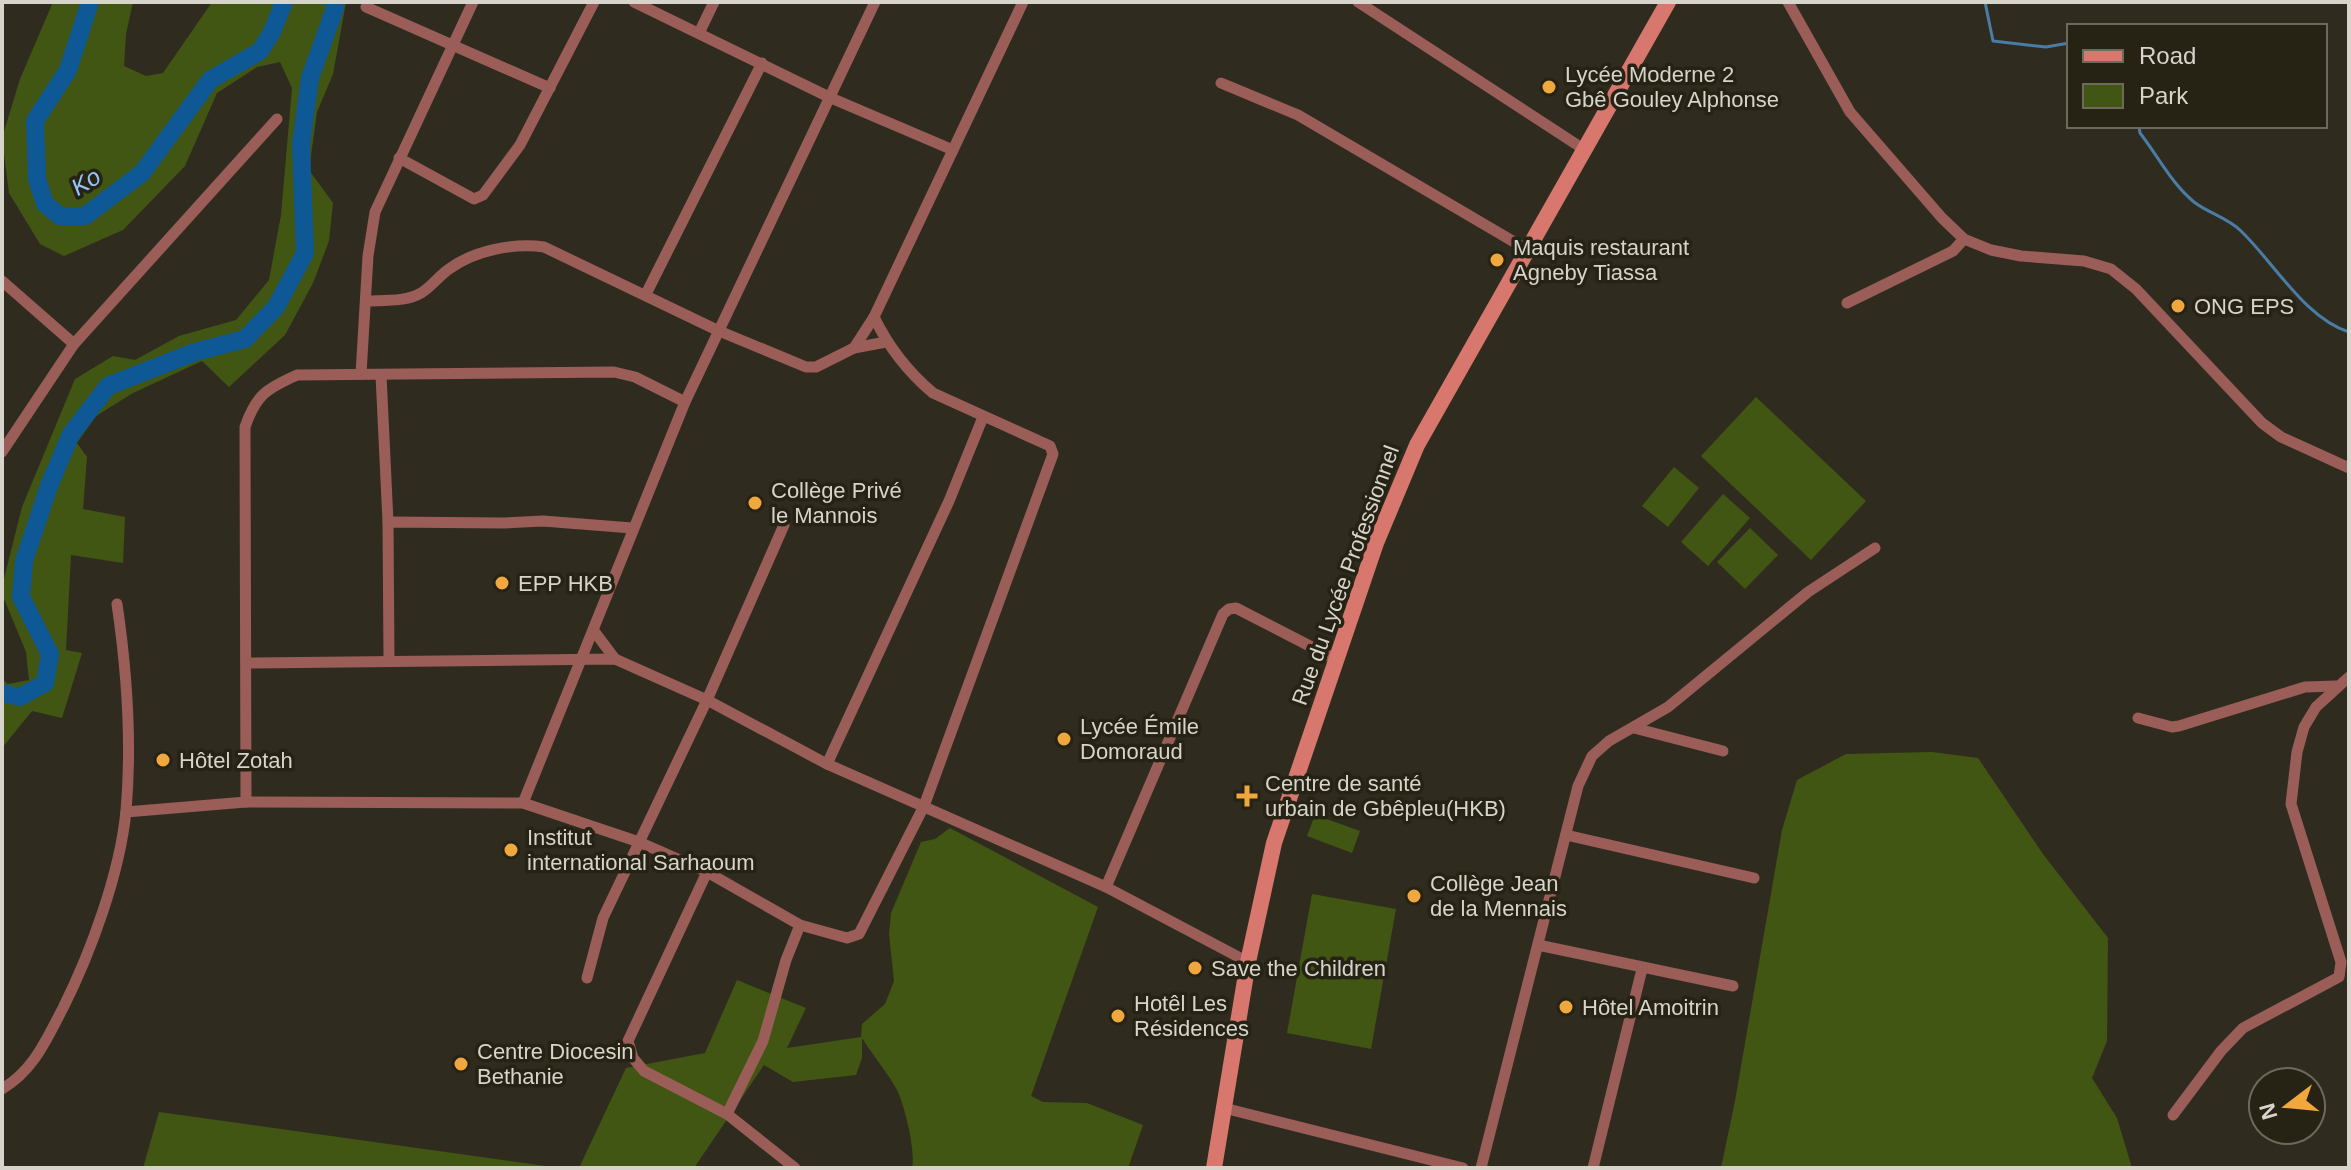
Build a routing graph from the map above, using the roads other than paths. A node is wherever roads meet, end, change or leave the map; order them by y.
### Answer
1 (473, 2) edge
2 (594, 2) edge
3 (634, 2) edge
4 (714, 2) edge
5 (875, 2) edge
6 (1023, 2) edge
7 (1358, 2) edge
8 (1668, 2) edge
9 (1788, 2) edge
10 (366, 7) dead end
11 (699, 33) junction
12 (453, 46) junction
13 (762, 63) junction
14 (1221, 83) dead end
15 (550, 88) junction
16 (831, 98) junction
17 (277, 119) dead end
18 (953, 150) junction
19 (1585, 150) junction
20 (399, 158) junction
21 (1964, 239) junction
22 (1526, 249) junction
23 (2, 281) edge
24 (646, 294) junction
25 (366, 301) junction
26 (1847, 303) dead end
27 (874, 317) junction
28 (719, 331) junction
29 (886, 342) junction
30 (74, 344) junction
31 (854, 348) junction
32 (361, 374) junction
33 (381, 375) junction
34 (685, 402) junction
35 (983, 417) junction
36 (2, 427) edge
37 (13, 438) junction
38 (2, 452) edge
39 (2349, 468) edge
40 (388, 522) junction
41 (784, 525) dead end
42 (632, 528) junction
43 (1875, 548) dead end
44 (117, 604) dead end
45 (594, 631) junction
46 (583, 659) junction
47 (615, 659) junction
48 (1335, 659) junction
49 (389, 660) junction
50 (246, 663) junction
51 (2349, 677) edge
52 (2336, 686) junction
53 (707, 700) junction
54 (2138, 718) dead end
55 (1634, 728) junction
56 (1723, 751) dead end
57 (827, 764) junction
58 (246, 802) junction
59 (523, 803) junction
60 (924, 806) junction
61 (126, 812) junction
62 (1566, 835) junction
63 (639, 842) junction
64 (707, 872) junction
65 (1754, 878) dead end
66 (1106, 887) junction
67 (800, 925) junction
68 (1538, 945) junction
69 (1248, 962) junction
70 (1642, 969) junction
71 (587, 978) dead end
72 (1733, 986) dead end
73 (2, 1089) edge
74 (1224, 1108) junction
75 (727, 1114) junction
76 (2173, 1115) dead end
77 (795, 1168) edge
78 (1214, 1168) edge
79 (1463, 1168) edge
80 (1481, 1168) edge
81 (1593, 1168) edge

1 - 12 street
2 - 15 street
3 - 11 street
4 - 11 street
5 - 16 street
6 - 18 street
7 - 19 street
8 - 19 main road, Rue du Lycée Professionnel
9 - 21 street
10 - 12 street
11 - 13 street
12 - 15 street
12 - 20 street
13 - 16 street
13 - 24 street
14 - 22 street
15 - 20 street
16 - 18 street
16 - 28 street
17 - 30 street
18 - 27 street
19 - 22 main road, Rue du Lycée Professionnel
20 - 25 street
21 - 26 street
21 - 39 street
22 - 48 main road, Rue du Lycée Professionnel
23 - 30 street
24 - 25 street
24 - 28 street
25 - 32 street
27 - 29 street
27 - 31 street
28 - 31 street
28 - 34 street
29 - 31 street
29 - 35 street
30 - 37 street
32 - 33 street
32 - 50 street
33 - 34 street
33 - 40 street
34 - 42 street
35 - 57 street
35 - 60 street
36 - 37 street
37 - 38 street
40 - 42 street
40 - 49 street
41 - 53 street
42 - 45 street
43 - 55 street
44 - 61 street
45 - 46 street
45 - 47 street
46 - 47 street
46 - 49 street
46 - 59 street
47 - 53 street
48 - 66 street
48 - 69 main road, Rue du Lycée Professionnel
49 - 50 street
50 - 58 street
51 - 52 street
52 - 54 street
52 - 76 street
53 - 57 street
53 - 63 street
55 - 56 street
55 - 62 street
57 - 60 street
58 - 59 street
58 - 61 street
59 - 63 street
60 - 66 street
60 - 67 street
61 - 73 street
62 - 65 street
62 - 68 street
63 - 64 street
63 - 71 street
64 - 67 street
64 - 75 street
66 - 69 street
67 - 75 street
68 - 70 street
68 - 80 street
69 - 74 main road, Rue du Lycée Professionnel
70 - 72 street
70 - 81 street
74 - 78 main road, Rue du Lycée Professionnel
74 - 79 street
75 - 77 street

